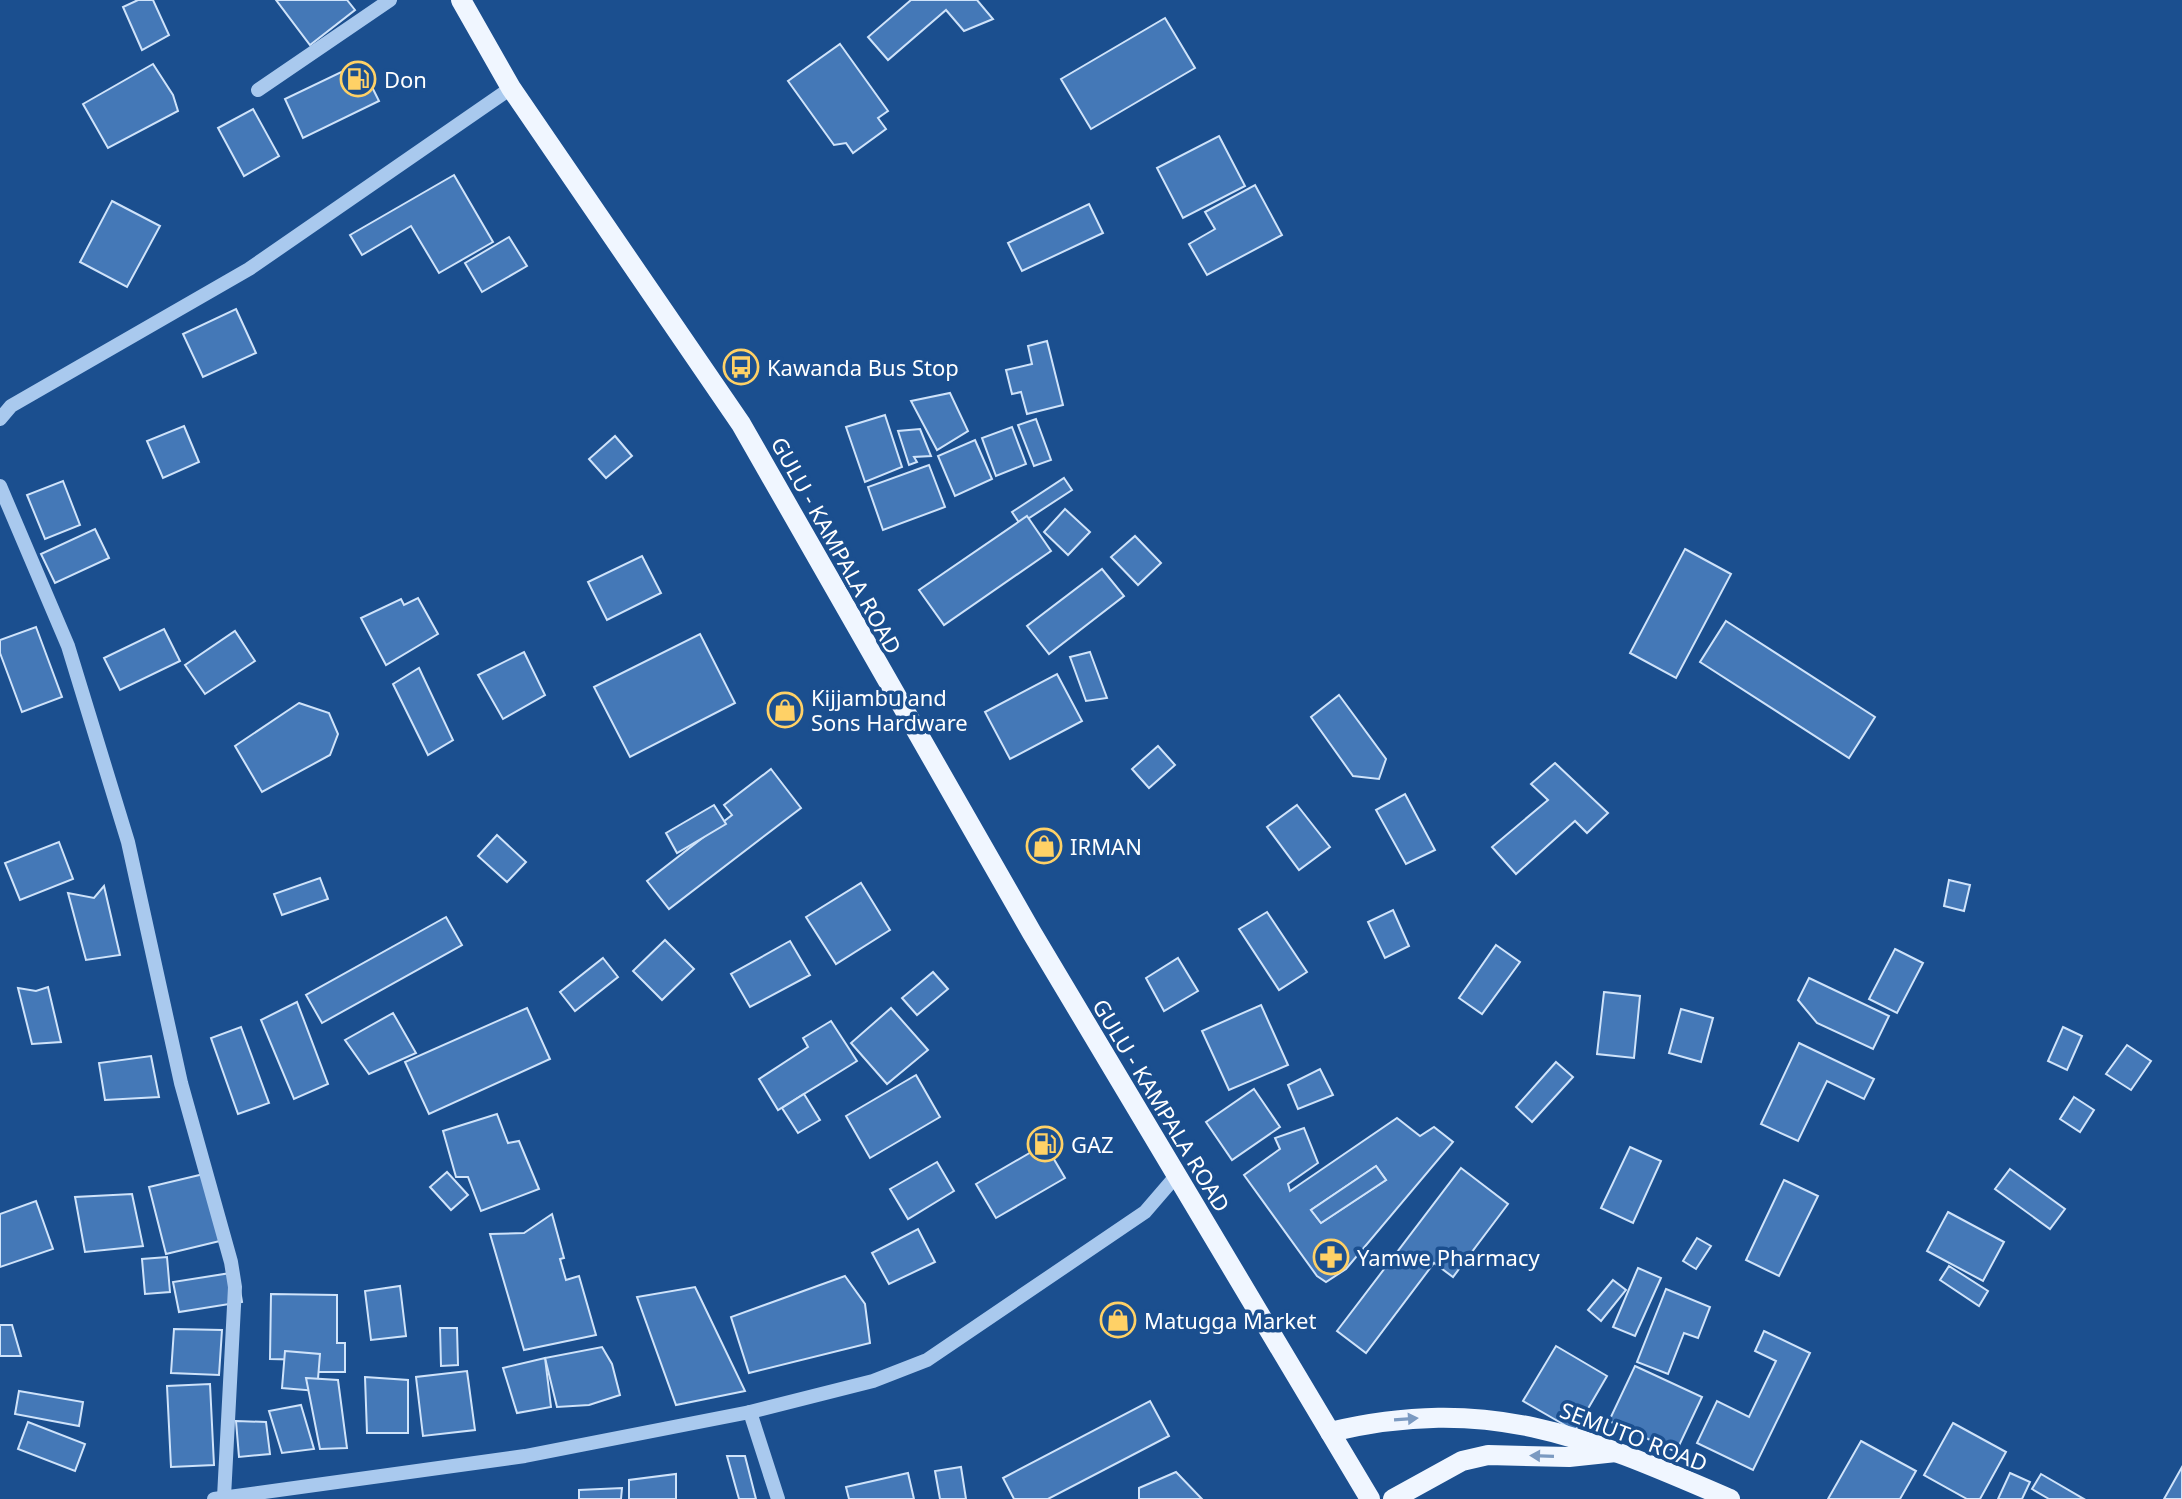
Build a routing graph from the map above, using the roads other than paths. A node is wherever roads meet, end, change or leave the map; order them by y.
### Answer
1 (390, 0) edge
2 (461, 0) edge
3 (511, 88) junction
4 (258, 90) dead end
5 (0, 419) edge
6 (0, 486) edge
7 (1176, 1176) junction
8 (750, 1412) junction
9 (1330, 1432) junction
10 (1620, 1451) junction
11 (219, 1498) edge
12 (778, 1499) edge
13 (1370, 1499) edge
14 (1393, 1499) edge
15 (1730, 1499) edge

1 - 4 street
2 - 3 main road, GULU - KAMPALA ROAD
3 - 5 street
3 - 7 main road, GULU - KAMPALA ROAD
6 - 11 street
7 - 8 street
7 - 9 main road, GULU - KAMPALA ROAD
8 - 11 street
8 - 12 street
9 -> 10 main road, SEMUTO ROAD
9 - 13 main road, GULU - KAMPALA ROAD
10 -> 14 main road
10 - 15 main road, SEMUTO ROAD

